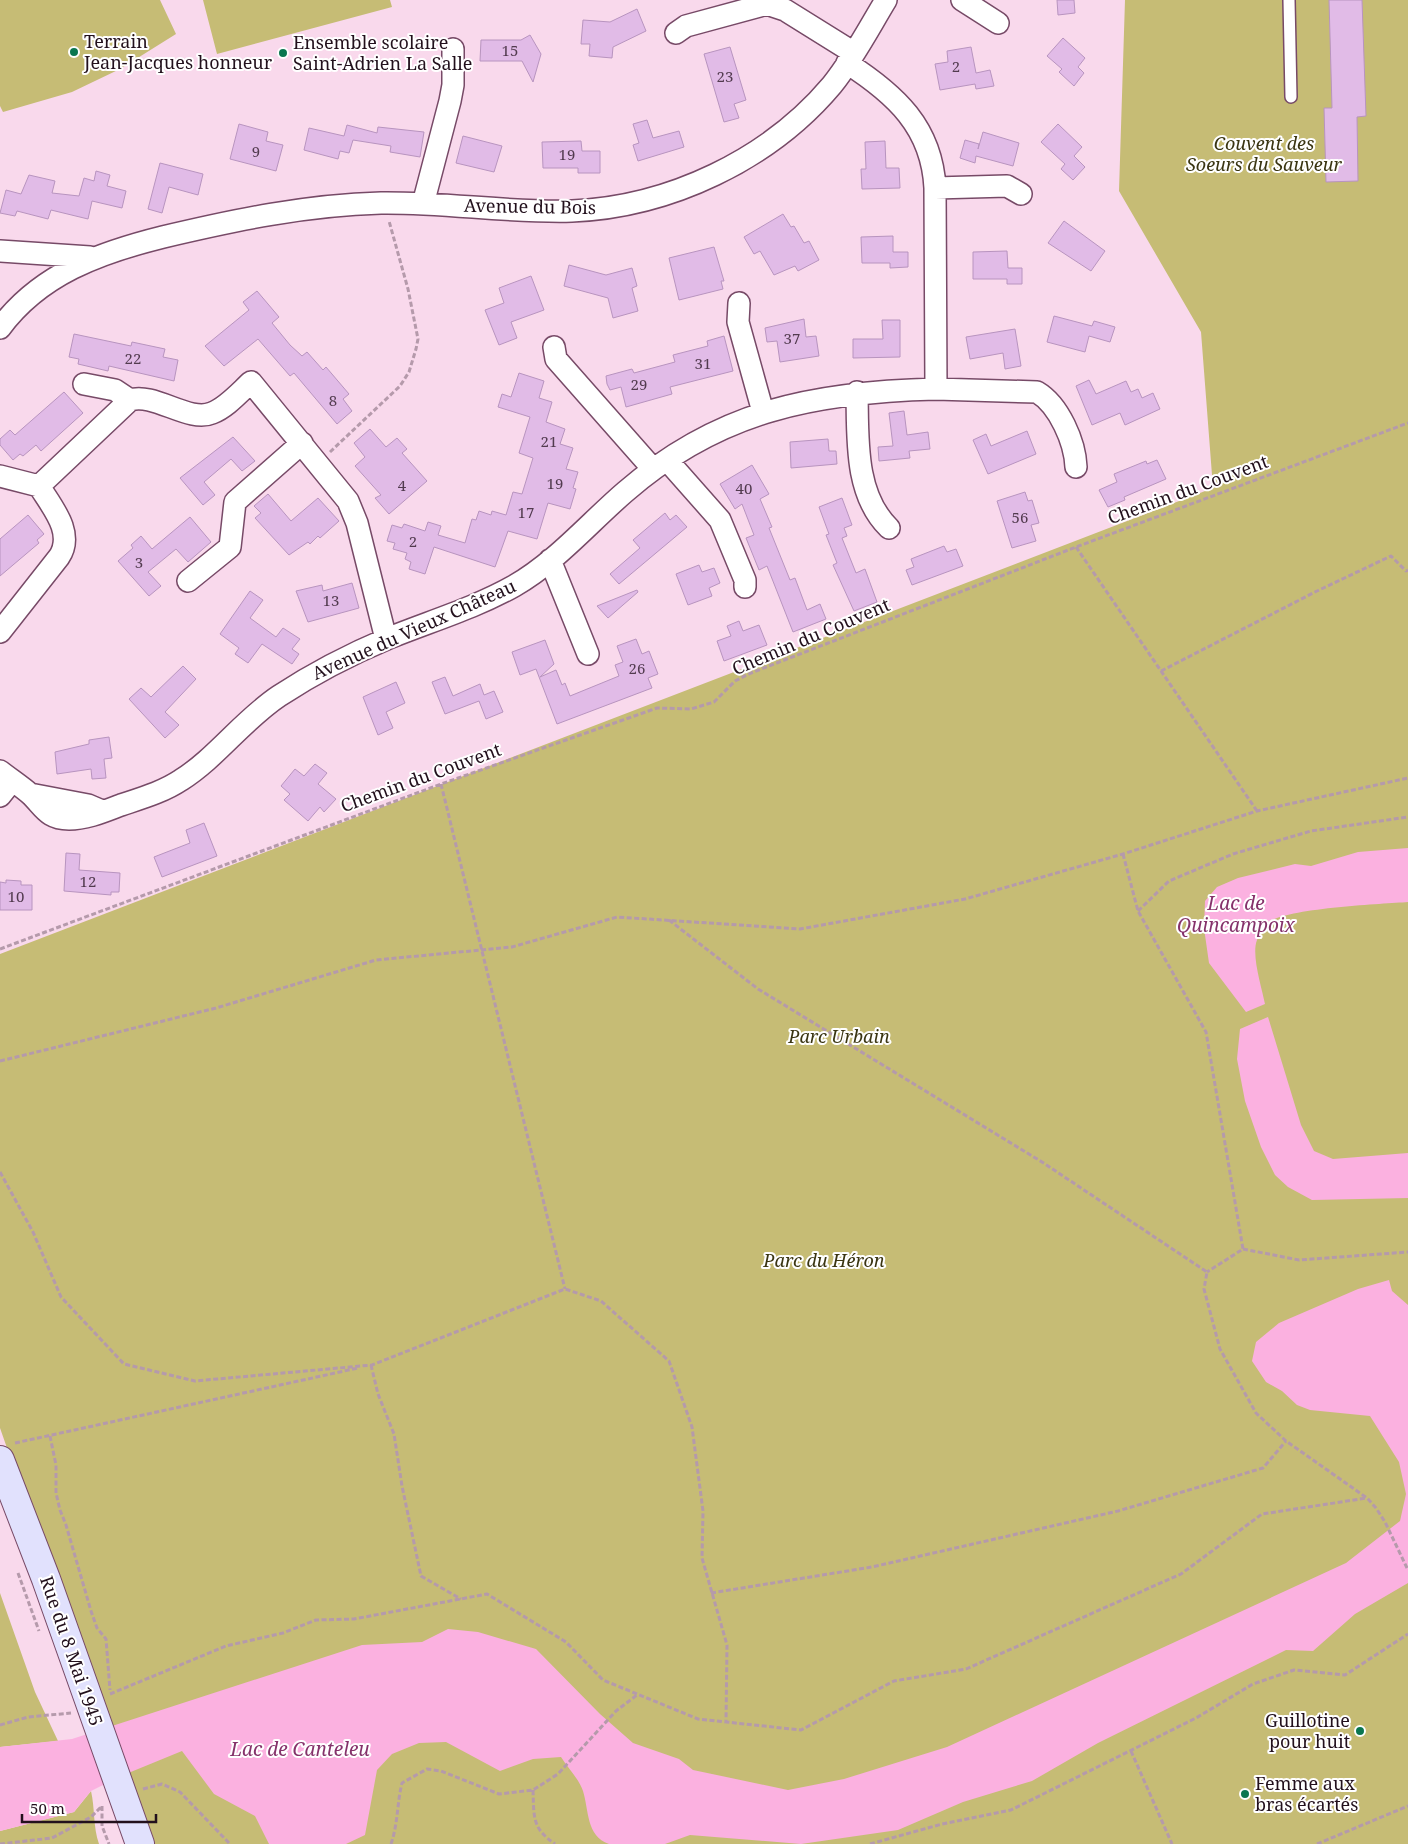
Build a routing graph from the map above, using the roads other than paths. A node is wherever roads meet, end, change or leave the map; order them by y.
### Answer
1 (886, 0) edge
2 (962, 0) edge
3 (1289, 0) edge
4 (998, 23) dead end
5 (676, 33) dead end
6 (453, 49) dead end
7 (850, 58) junction
8 (1292, 97) dead end
9 (935, 188) junction
10 (1021, 194) dead end
11 (423, 204) junction
12 (0, 251) edge
13 (92, 258) junction
14 (739, 303) dead end
15 (0, 328) edge
16 (554, 347) dead end
17 (84, 384) dead end
18 (936, 389) junction
19 (856, 392) junction
20 (130, 400) junction
21 (763, 412) junction
22 (302, 443) junction
23 (660, 464) junction
24 (1076, 466) dead end
25 (0, 476) edge
26 (39, 486) junction
27 (889, 528) dead end
28 (550, 560) junction
29 (188, 581) dead end
30 (745, 587) dead end
31 (0, 632) edge
32 (386, 639) junction
33 (588, 654) dead end
34 (4, 783) edge
35 (4, 1452) edge
36 (0, 1489) edge
37 (85, 1709) junction
38 (112, 1801) junction
39 (125, 1844) edge
40 (140, 1844) edge

1 - 7 street, Avenue du Bois
2 - 4 street
3 - 8 lane
5 - 7 street
6 - 11 street
7 - 9 street
7 - 11 street, Avenue du Bois
9 - 10 street
9 - 18 street
11 - 13 street, Avenue du Bois
12 - 13 street, Avenue du Bois
13 - 15 street, Avenue du Bois
14 - 21 street
16 - 23 street
17 - 20 street
18 - 19 street, Avenue du Vieux Château
18 - 24 street, Avenue du Vieux Château
19 - 21 street, Avenue du Vieux Château
19 - 27 street
20 - 22 street
20 - 26 street
21 - 23 street, Avenue du Vieux Château
22 - 29 street
22 - 32 street
23 - 28 street, Avenue du Vieux Château
23 - 30 street
25 - 26 street
26 - 31 street
28 - 32 street, Avenue du Vieux Château
28 - 33 street
32 - 34 street, Avenue du Vieux Château
35 - 37 main road, Rue du 8 Mai 1945
36 - 37 main road, Rue du 8 Mai 1945
37 - 38 main road, Rue du 8 Mai 1945
38 - 39 main road, Rue du 8 Mai 1945
38 - 40 main road, Rue du 8 Mai 1945

